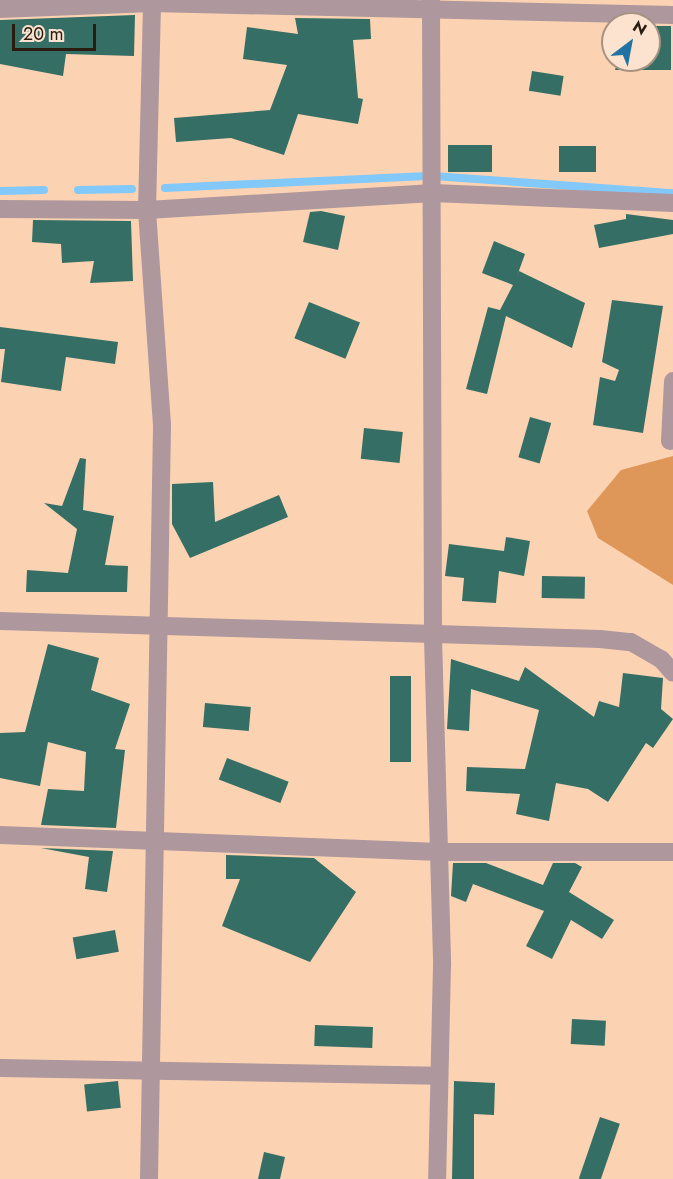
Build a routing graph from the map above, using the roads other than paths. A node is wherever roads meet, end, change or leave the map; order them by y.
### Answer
1 (152, 1) edge
2 (431, 6) edge
3 (0, 9) edge
4 (673, 15) edge
5 (433, 193) junction
6 (673, 203) edge
7 (0, 209) edge
8 (147, 210) junction
9 (673, 381) edge
10 (670, 441) dead end
11 (0, 621) edge
12 (155, 627) junction
13 (433, 638) junction
14 (673, 673) edge
15 (0, 835) edge
16 (153, 842) junction
17 (440, 852) junction
18 (673, 852) edge
19 (0, 1068) edge
20 (150, 1073) junction
21 (437, 1076) junction
22 (149, 1179) edge
23 (437, 1179) edge

1 - 2 street
1 - 3 street
1 - 8 street
2 - 4 street
2 - 5 street
5 - 6 street
5 - 8 street
5 - 13 street
7 - 8 street
8 - 12 street
9 - 10 street
11 - 12 street
12 - 13 street
12 - 16 street
13 - 14 street
13 - 17 street
15 - 16 street
16 - 17 street
16 - 20 street
17 - 18 street
17 - 21 street
19 - 20 street
20 - 21 street
20 - 22 street
21 - 23 street

